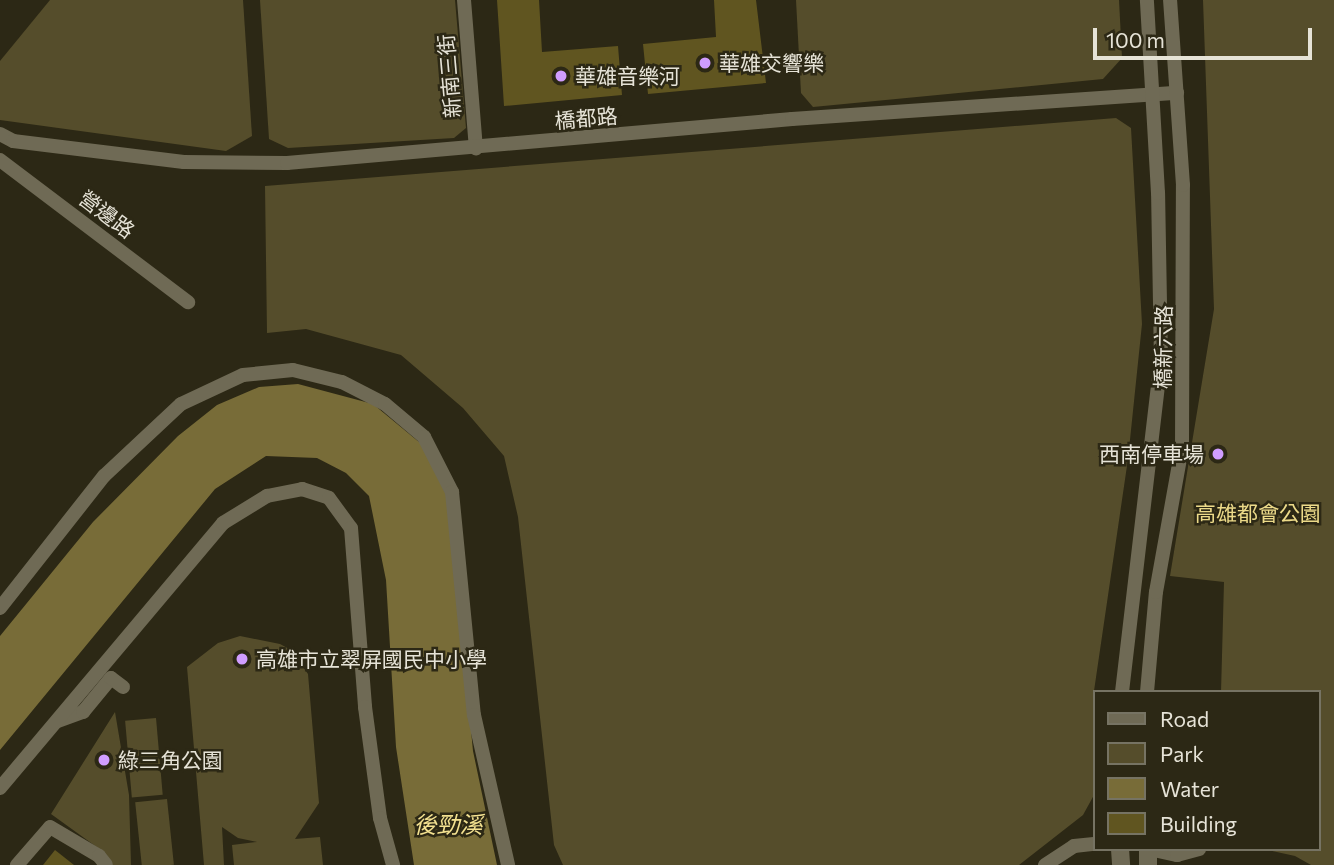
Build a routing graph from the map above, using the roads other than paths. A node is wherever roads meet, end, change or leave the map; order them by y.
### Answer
1 (464, 0) edge
2 (1147, 0) edge
3 (1170, 0) edge
4 (1153, 93) junction
5 (1177, 93) junction
6 (0, 134) edge
7 (476, 149) junction
8 (0, 160) edge
9 (188, 302) dead end
10 (0, 608) edge
11 (123, 687) dead end
12 (1122, 690) edge
13 (1147, 690) edge
14 (58, 722) junction
15 (0, 788) edge
16 (1092, 845) edge
17 (1158, 851) edge
18 (1192, 851) edge
19 (17, 865) edge
20 (106, 865) edge
21 (393, 865) edge
22 (508, 865) edge
23 (1045, 865) edge

1 - 7 street, 新南三街
2 - 4 street, 橋新六路
3 - 5 street, 橋新六路
4 - 5 street, 橋都路
4 - 7 street, 橋都路
4 - 12 street, 橋新六路
5 - 13 street, 橋新六路
6 - 7 street, 橋都路
8 - 9 street, 營邊路
10 - 22 street
11 - 14 street
14 - 15 street
14 - 21 street
16 - 23 street
17 - 18 street
19 - 20 street

